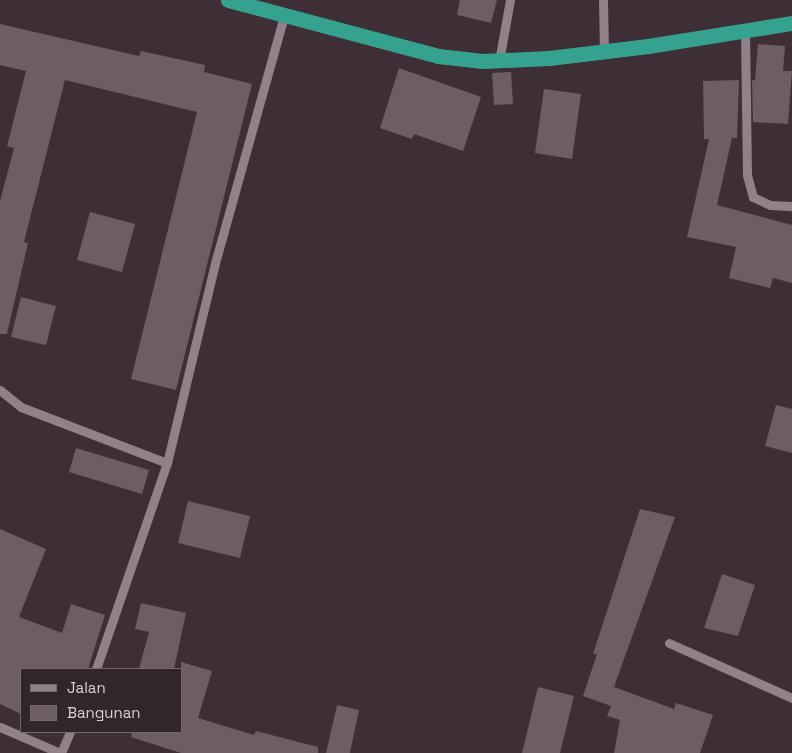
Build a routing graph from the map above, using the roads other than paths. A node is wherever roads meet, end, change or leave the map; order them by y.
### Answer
1 (228, 0) edge
2 (510, 0) edge
3 (603, 0) edge
4 (265, 5) edge
5 (284, 16) junction
6 (792, 23) edge
7 (745, 31) junction
8 (604, 51) junction
9 (499, 61) junction
10 (792, 206) edge
11 (0, 390) edge
12 (166, 463) junction
13 (669, 643) dead end
14 (96, 668) edge
15 (792, 698) edge
16 (0, 727) edge
17 (70, 733) edge
18 (61, 753) edge

1 - 4 highway
2 - 9 street
3 - 8 street
4 - 5 highway
5 - 9 highway
5 - 12 street
6 - 7 highway
7 - 8 highway
7 - 10 street
8 - 9 highway
11 - 12 street
12 - 14 street
13 - 15 street
16 - 18 street
17 - 18 street

